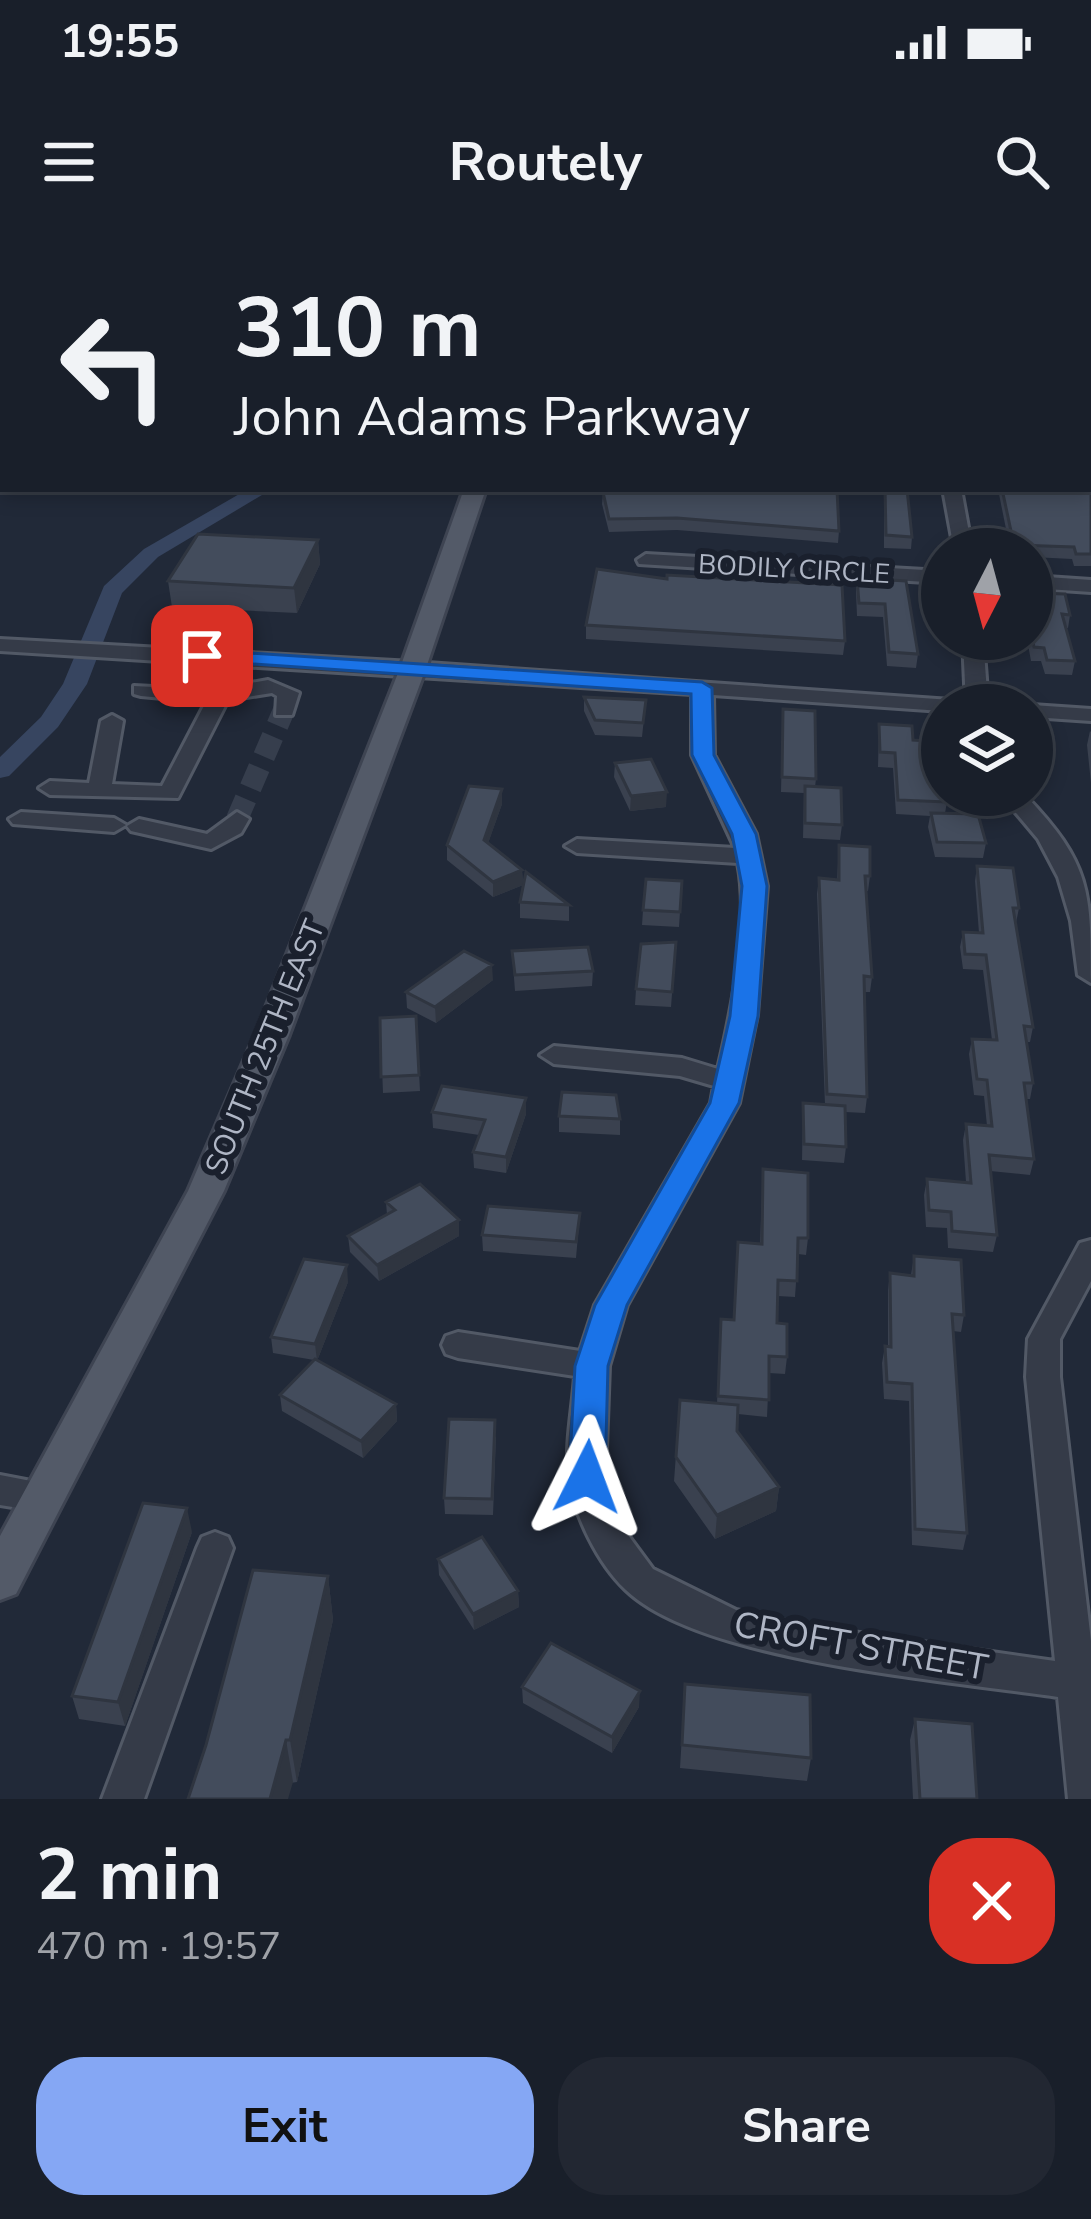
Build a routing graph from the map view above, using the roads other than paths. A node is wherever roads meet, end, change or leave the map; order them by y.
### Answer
1 (474, 492) edge
2 (953, 492) edge
3 (959, 528) edge
4 (646, 560) dead end
5 (921, 576) edge
6 (1053, 583) edge
7 (1091, 586) edge
8 (0, 645) edge
9 (413, 668) junction
10 (702, 688) junction
11 (141, 690) dead end
12 (219, 697) junction
13 (921, 703) edge
14 (284, 710) dead end
15 (1053, 712) edge
16 (1091, 715) edge
17 (112, 721) dead end
18 (50, 788) dead end
19 (99, 790) junction
20 (1034, 816) edge
21 (237, 819) dead end
22 (21, 820) dead end
23 (577, 846) dead end
24 (748, 856) junction
25 (1091, 975) edge
26 (554, 1055) dead end
27 (728, 1081) junction
28 (1091, 1251) edge
29 (458, 1345) dead end
30 (592, 1366) junction
31 (0, 1490) edge
32 (44, 1497) junction
33 (215, 1549) dead end
34 (0, 1580) edge
35 (1083, 1683) edge
36 (123, 1799) edge
37 (1089, 1799) edge

1 - 9 main road, SOUTH 25TH EAST
2 - 3 street
4 - 5 street, BODILY CIRCLE
6 - 7 street
8 - 9 street
9 - 10 street
9 - 32 main road, SOUTH 25TH EAST
10 - 13 street
10 - 24 street
11 - 12 street
12 - 14 street
12 - 19 street
15 - 16 street
17 - 19 street
18 - 19 street
20 - 25 street
21 - 22 street
23 - 24 street
24 - 27 street
26 - 27 street
27 - 30 street
28 - 35 street
29 - 30 street
30 - 35 street, CROFT STREET
31 - 32 street
32 - 34 main road, SOUTH 25TH EAST
33 - 36 street
35 - 37 street

